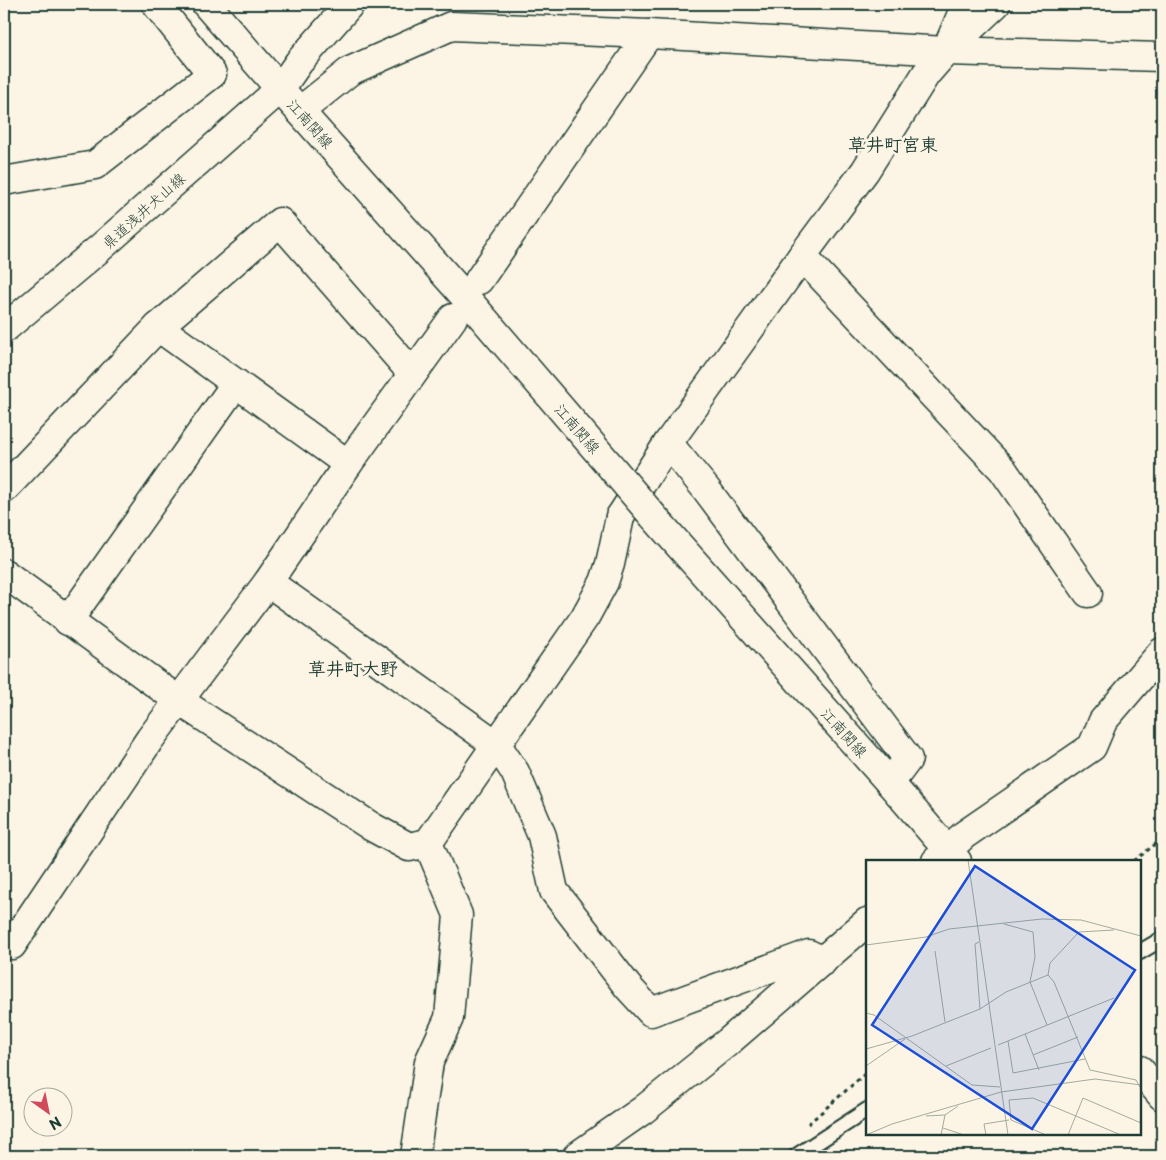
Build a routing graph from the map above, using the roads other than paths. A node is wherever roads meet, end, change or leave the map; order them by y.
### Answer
1 (156, 4) edge
2 (206, 4) edge
3 (350, 4) edge
4 (966, 4) edge
5 (996, 4) edge
6 (649, 34) junction
7 (946, 52) junction
8 (1162, 57) edge
9 (280, 88) junction
10 (300, 112) junction
11 (4, 181) edge
12 (802, 256) junction
13 (479, 280) dead end
14 (453, 318) dead end
15 (158, 327) junction
16 (4, 329) edge
17 (412, 373) junction
18 (236, 383) junction
19 (668, 444) junction
20 (348, 464) junction
21 (4, 489) edge
22 (4, 573) edge
23 (268, 582) junction
24 (1088, 593) dead end
25 (68, 621) junction
26 (1162, 652) edge
27 (178, 700) junction
28 (497, 745) junction
29 (890, 783) junction
30 (428, 843) junction
31 (947, 858) edge
32 (866, 923) edge
33 (1162, 939) edge
34 (12, 945) dead end
35 (1141, 951) edge
36 (823, 961) junction
37 (1141, 1071) edge
38 (1162, 1096) edge
39 (866, 1111) edge
40 (415, 1156) edge
41 (577, 1156) edge
42 (796, 1156) edge

1 - 11 street
2 - 9 street
3 - 9 street, 江南関線
4 - 7 street
5 - 7 street
6 - 7 street
6 - 10 street
6 - 13 street
7 - 8 street
7 - 12 street
9 - 10 street, 江南関線
9 - 16 street, 県道浅井犬山線
10 - 29 street, 江南関線, bridge
12 - 19 street
12 - 24 street
14 - 17 street
15 - 17 street
15 - 18 street
15 - 21 street
17 - 20 street
18 - 20 street
18 - 25 street
19 - 28 street
19 - 29 street
20 - 23 street
22 - 25 street
23 - 27 street
23 - 28 street
25 - 27 street
26 - 31 street
27 - 30 street
27 - 34 street
28 - 30 street
28 - 36 street
29 - 31 street, 江南関線
30 - 40 street
32 - 36 street
33 - 35 lane
36 - 41 street
37 - 38 street
39 - 42 lane

